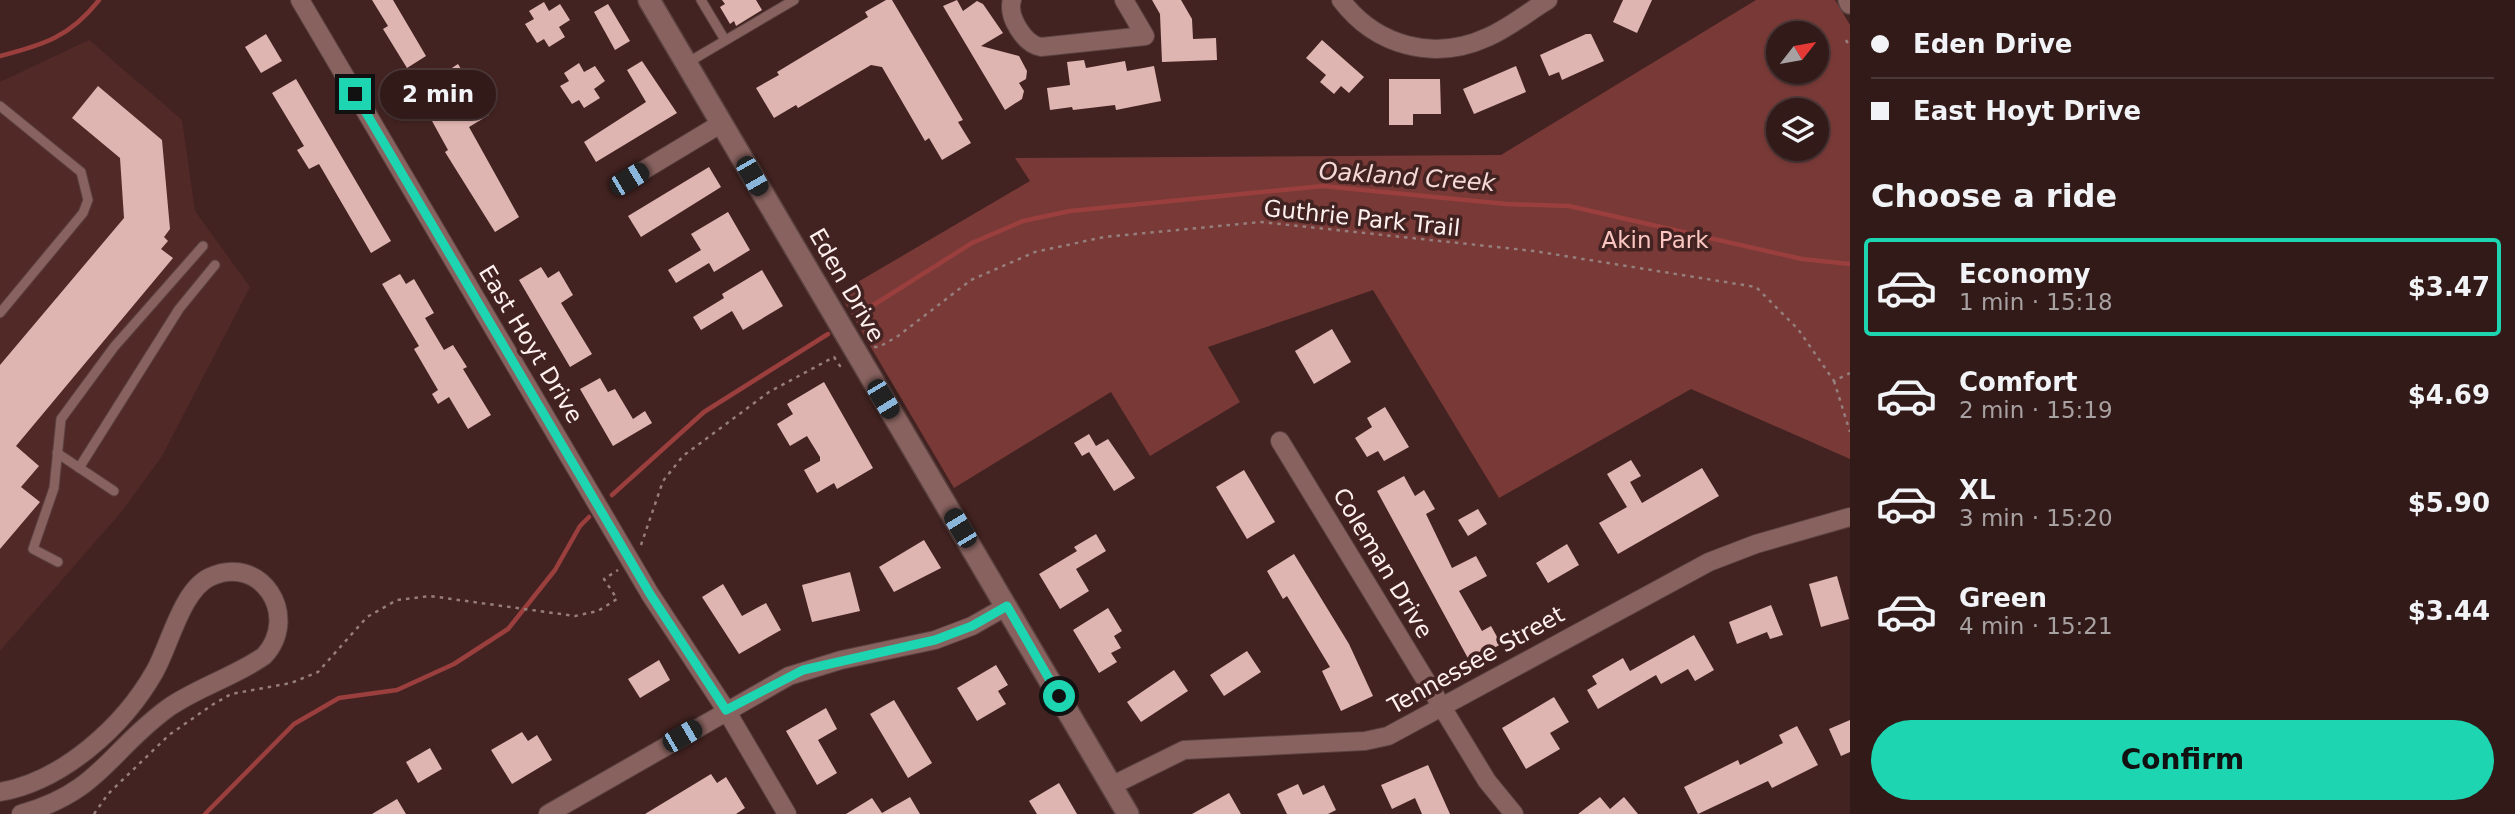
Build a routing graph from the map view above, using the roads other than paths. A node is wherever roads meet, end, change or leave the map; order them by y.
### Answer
1 (300, 0) edge
2 (649, 0) edge
3 (701, 0) edge
4 (794, 0) edge
5 (1012, 0) edge
6 (1124, 0) edge
7 (1341, 0) edge
8 (1548, 0) edge
9 (725, 40) junction
10 (686, 63) junction
11 (0, 106) edge
12 (722, 123) junction
13 (629, 179) dead end
14 (203, 246) dead end
15 (215, 265) dead end
16 (0, 313) edge
17 (1280, 441) dead end
18 (57, 453) junction
19 (79, 468) junction
20 (114, 491) dead end
21 (1850, 517) edge
22 (58, 562) dead end
23 (1007, 606) junction
24 (1443, 709) junction
25 (726, 710) junction
26 (1111, 786) junction
27 (0, 792) edge
28 (21, 814) edge
29 (548, 814) edge
30 (787, 814) edge
31 (1128, 814) edge
32 (1514, 814) edge

1 - 25 street, East Hoyt Drive
2 - 10 street, Eden Drive
3 - 9 lane
4 - 9 lane
5 - 6 street
7 - 8 street
9 - 10 lane
10 - 12 street, Eden Drive
11 - 16 lane
12 - 13 street
12 - 23 street, Eden Drive
14 - 18 lane
15 - 19 lane
17 - 24 street, Coleman Drive
18 - 19 lane
18 - 22 lane
19 - 20 lane
21 - 24 street, Tennessee Street
23 - 25 street
23 - 26 street, Eden Drive
24 - 26 street, Tennessee Street
24 - 32 street, Coleman Drive
25 - 29 street
25 - 30 street, East Hoyt Drive
26 - 31 street, Eden Drive
27 - 28 street

